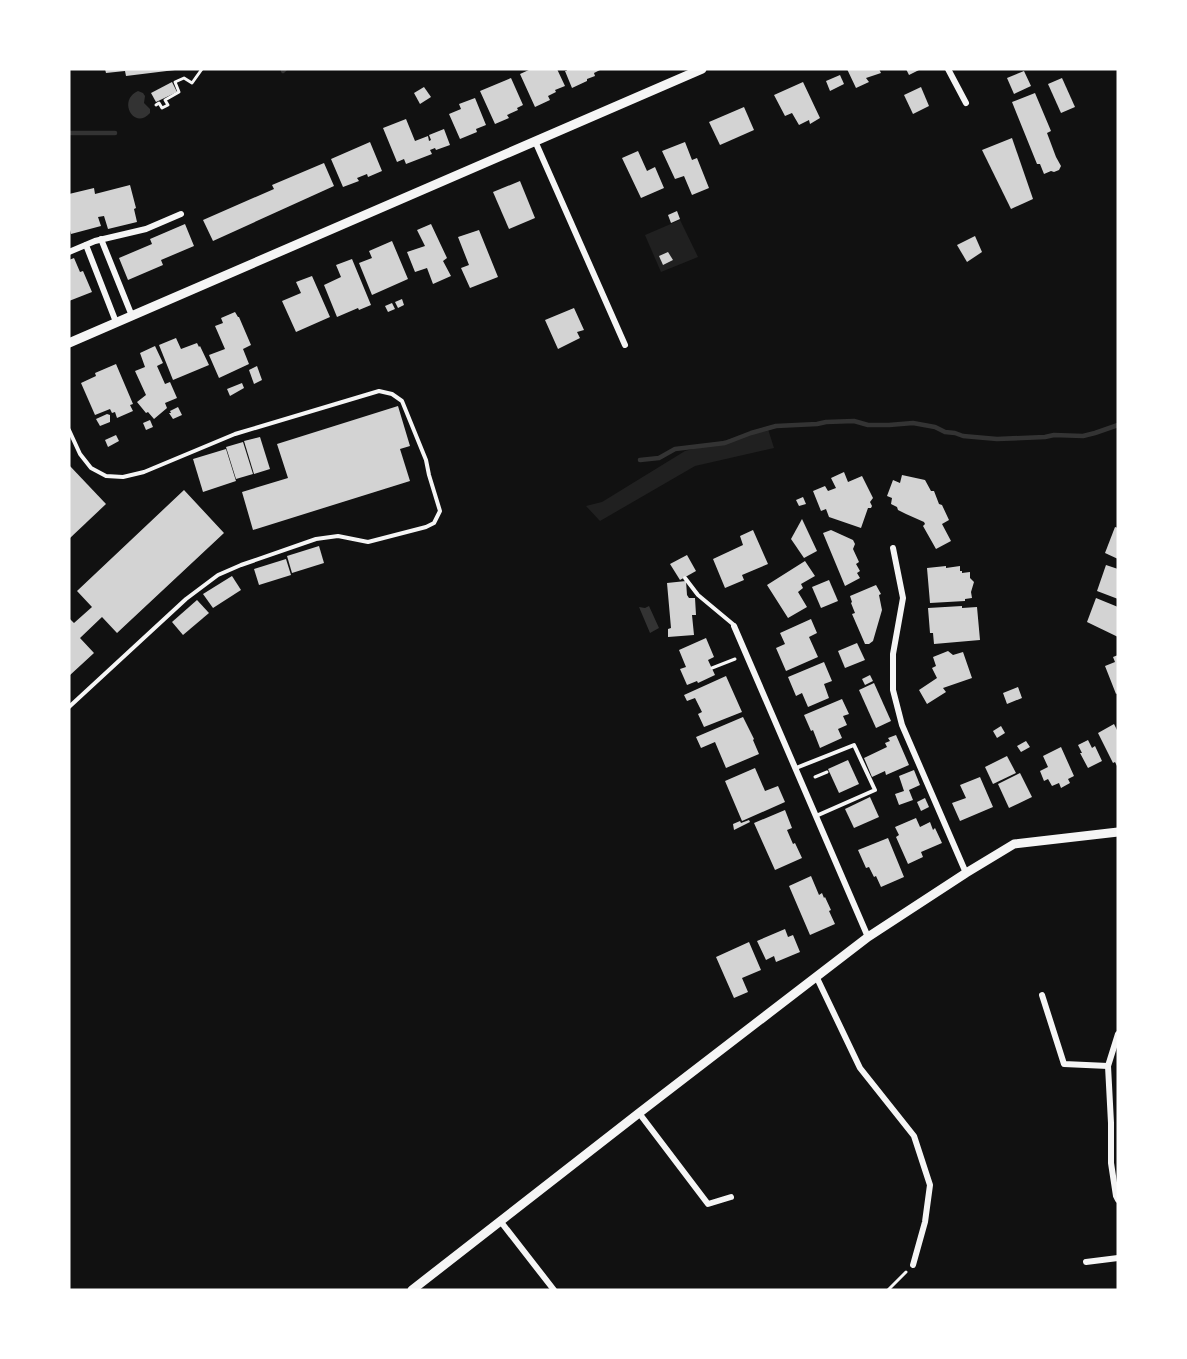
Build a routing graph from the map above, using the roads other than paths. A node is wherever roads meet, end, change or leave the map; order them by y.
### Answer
1 (699, 69) edge
2 (948, 69) edge
3 (966, 104) dead end
4 (535, 141) junction
5 (181, 214) dead end
6 (101, 239) junction
7 (86, 245) junction
8 (69, 252) edge
9 (132, 316) junction
10 (116, 322) junction
11 (69, 343) edge
12 (625, 345) dead end
13 (69, 430) edge
14 (893, 548) dead end
15 (685, 578) dead end
16 (734, 626) joint
17 (69, 707) edge
18 (796, 768) junction
19 (816, 816) junction
20 (1118, 832) edge
21 (966, 873) junction
22 (868, 938) junction
23 (817, 978) junction
24 (1042, 995) dead end
25 (1118, 1034) edge
26 (1108, 1066) junction
27 (639, 1113) junction
28 (731, 1197) dead end
29 (1118, 1200) edge
30 (501, 1222) junction
31 (1118, 1258) edge
32 (1086, 1262) dead end
33 (913, 1265) road end
34 (416, 1289) edge
35 (554, 1290) edge

1 - 4 street
2 - 3 street
4 - 9 street
4 - 12 street
5 - 6 street
6 - 7 street
6 - 9 street
7 - 8 street
7 - 10 street
9 - 10 street
10 - 11 street
13 - 17 lane
14 - 21 street
15 - 16 lane
16 - 18 street
18 - 19 street
18 - 19 lane
19 - 22 street
20 - 21 street
21 - 22 street
22 - 23 street
23 - 27 street
23 - 33 street
24 - 26 street
25 - 26 street
26 - 29 street
27 - 28 street
27 - 30 street
30 - 34 street
30 - 35 street
31 - 32 street

